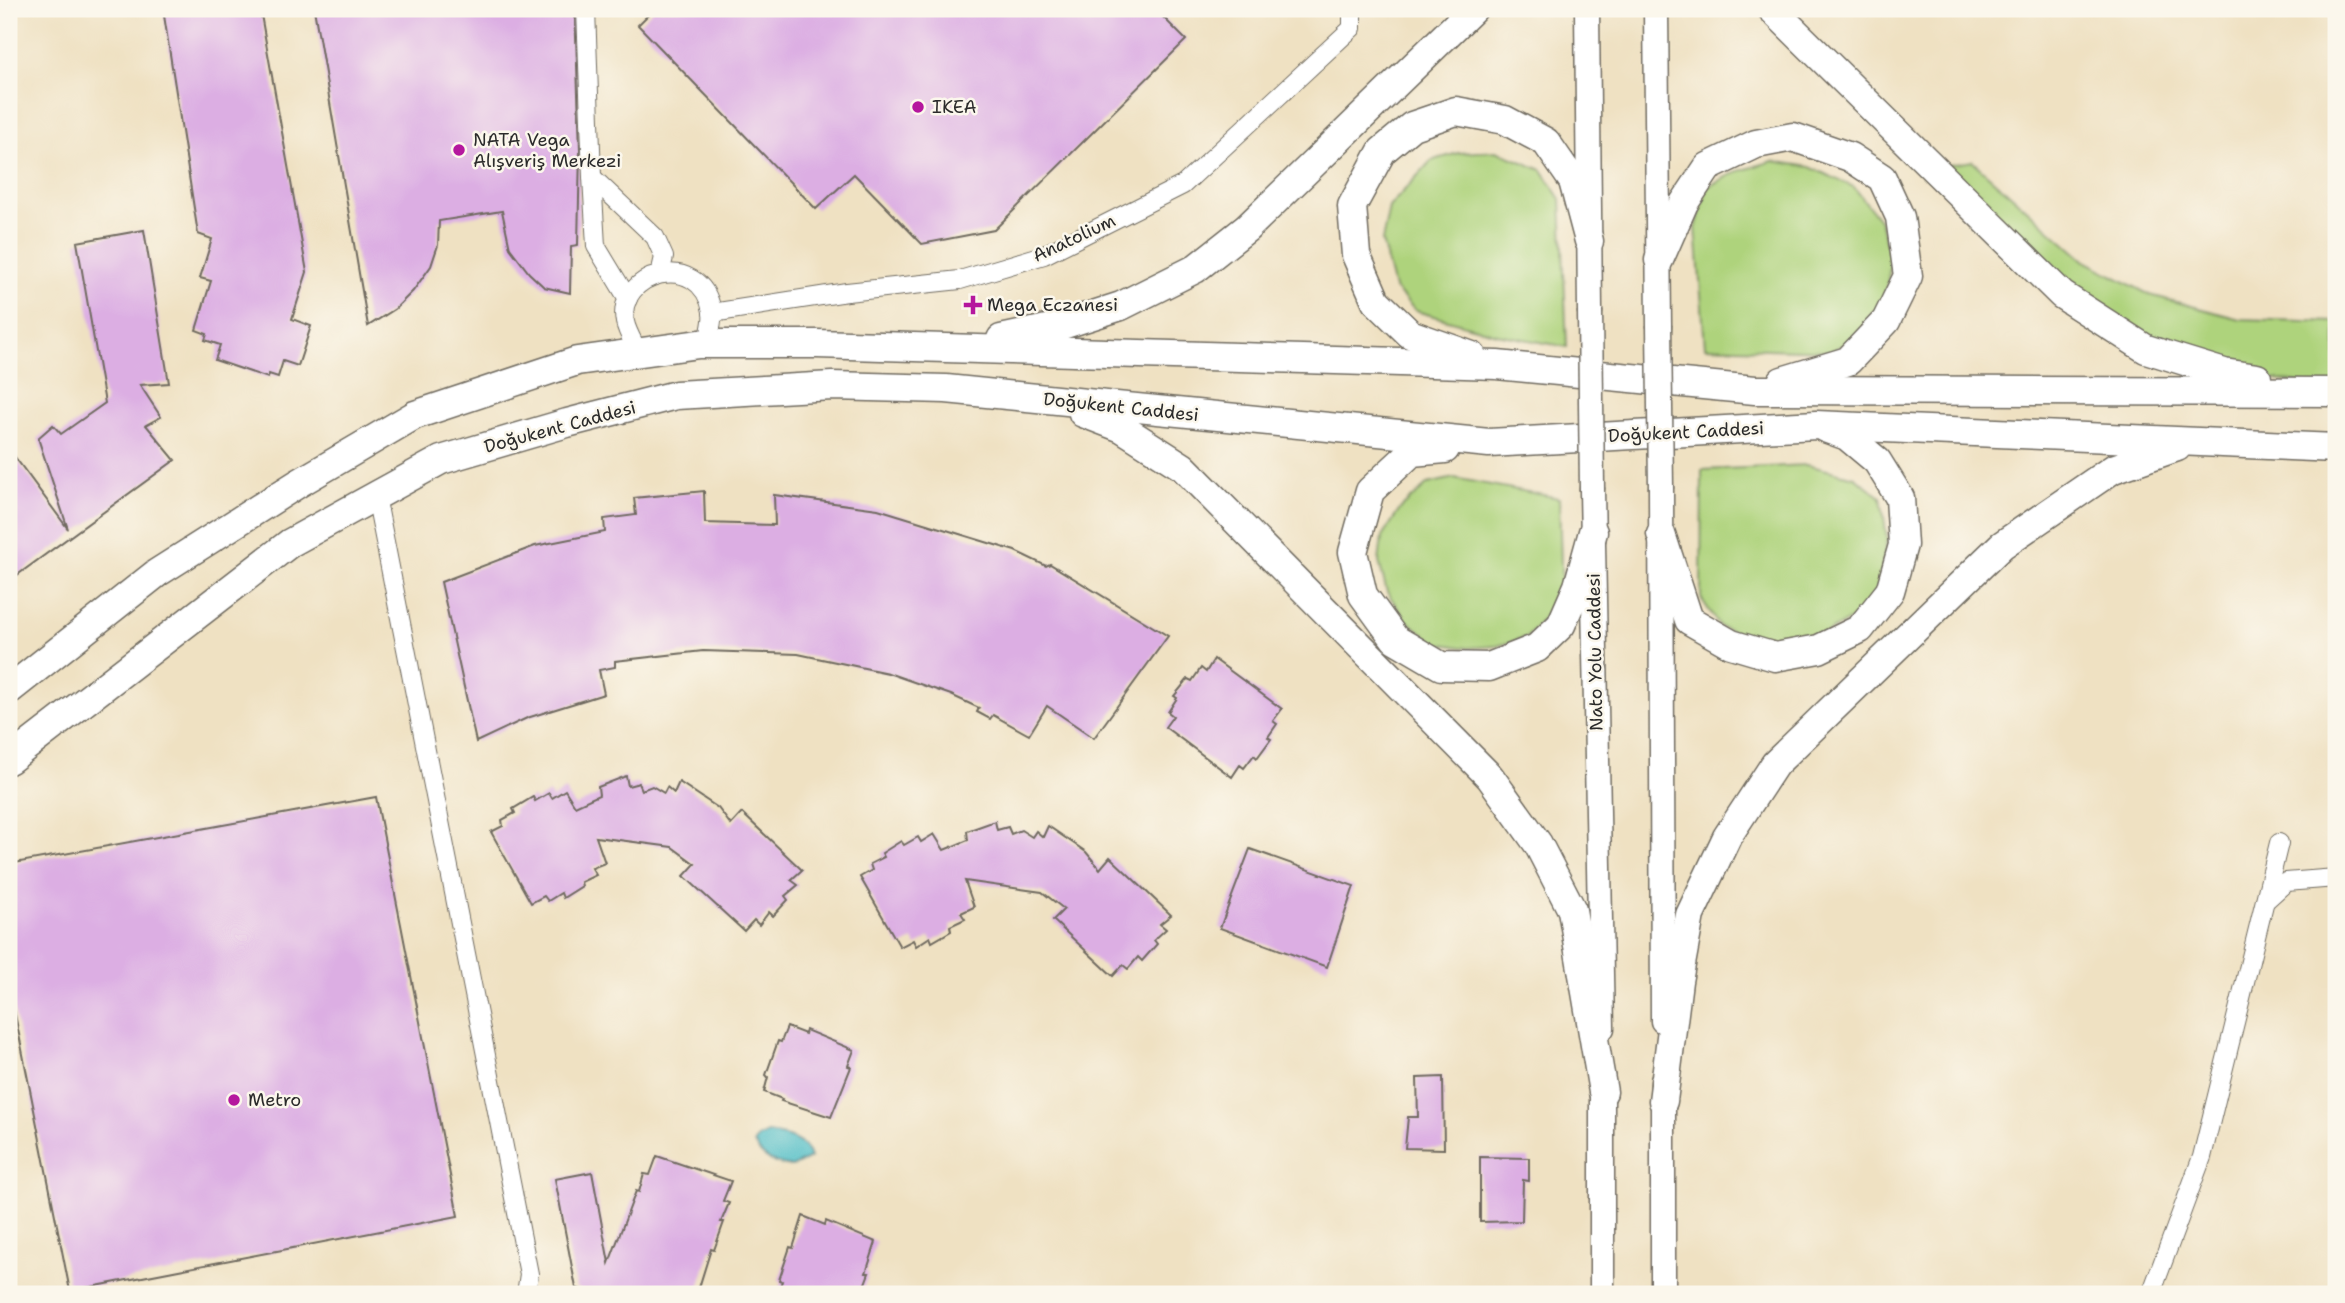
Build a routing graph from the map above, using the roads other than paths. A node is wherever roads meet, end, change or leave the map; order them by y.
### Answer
1 (586, 9) edge
2 (1352, 9) edge
3 (1473, 9) edge
4 (1587, 9) edge
5 (1656, 9) edge
6 (1772, 9) edge
7 (592, 177) junction
8 (1589, 241) junction
9 (1659, 260) junction
10 (660, 274) junction
11 (628, 299) junction
12 (712, 313) junction
13 (708, 344) junction
14 (960, 348) junction
15 (638, 352) junction
16 (1497, 365) junction
17 (946, 390) junction
18 (1755, 390) junction
19 (2336, 390) edge
20 (1816, 425) junction
21 (1489, 443) junction
22 (2288, 446) junction
23 (2336, 448) edge
24 (376, 496) junction
25 (1592, 533) junction
26 (1661, 534) junction
27 (9, 690) edge
28 (9, 760) edge
29 (2279, 843) dead end
30 (2336, 878) edge
31 (2265, 901) junction
32 (1603, 1092) junction
33 (1663, 1101) junction
34 (526, 1294) edge
35 (1602, 1294) edge
36 (1663, 1294) edge
37 (2151, 1294) edge

1 - 7 street
2 - 12 street, Anatolium
3 - 14 main road
4 - 8 main road, Nato Yolu Caddesi
5 - 9 main road
6 - 19 main road
7 - 10 street
7 - 11 street
8 - 16 main road
8 - 25 main road, Nato Yolu Caddesi, bridge
9 - 18 main road
9 - 26 main road, bridge
10 - 11 street
10 - 12 street
11 - 15 street
12 - 13 street
13 - 14 main road
13 - 15 main road
14 - 16 main road
15 - 27 main road
16 - 18 main road
17 - 21 main road, Doğukent Caddesi
17 - 24 main road, Doğukent Caddesi
17 - 32 main road
18 - 19 main road
20 - 21 main road, Doğukent Caddesi
20 - 22 main road, Doğukent Caddesi
20 - 26 main road
21 - 25 main road
22 - 23 main road, Doğukent Caddesi
22 - 33 main road
24 - 28 main road, Doğukent Caddesi
24 - 34 street
25 - 32 main road, Nato Yolu Caddesi
26 - 33 main road
29 - 31 street
30 - 31 street
31 - 37 street
32 - 35 main road, Nato Yolu Caddesi
33 - 36 main road

